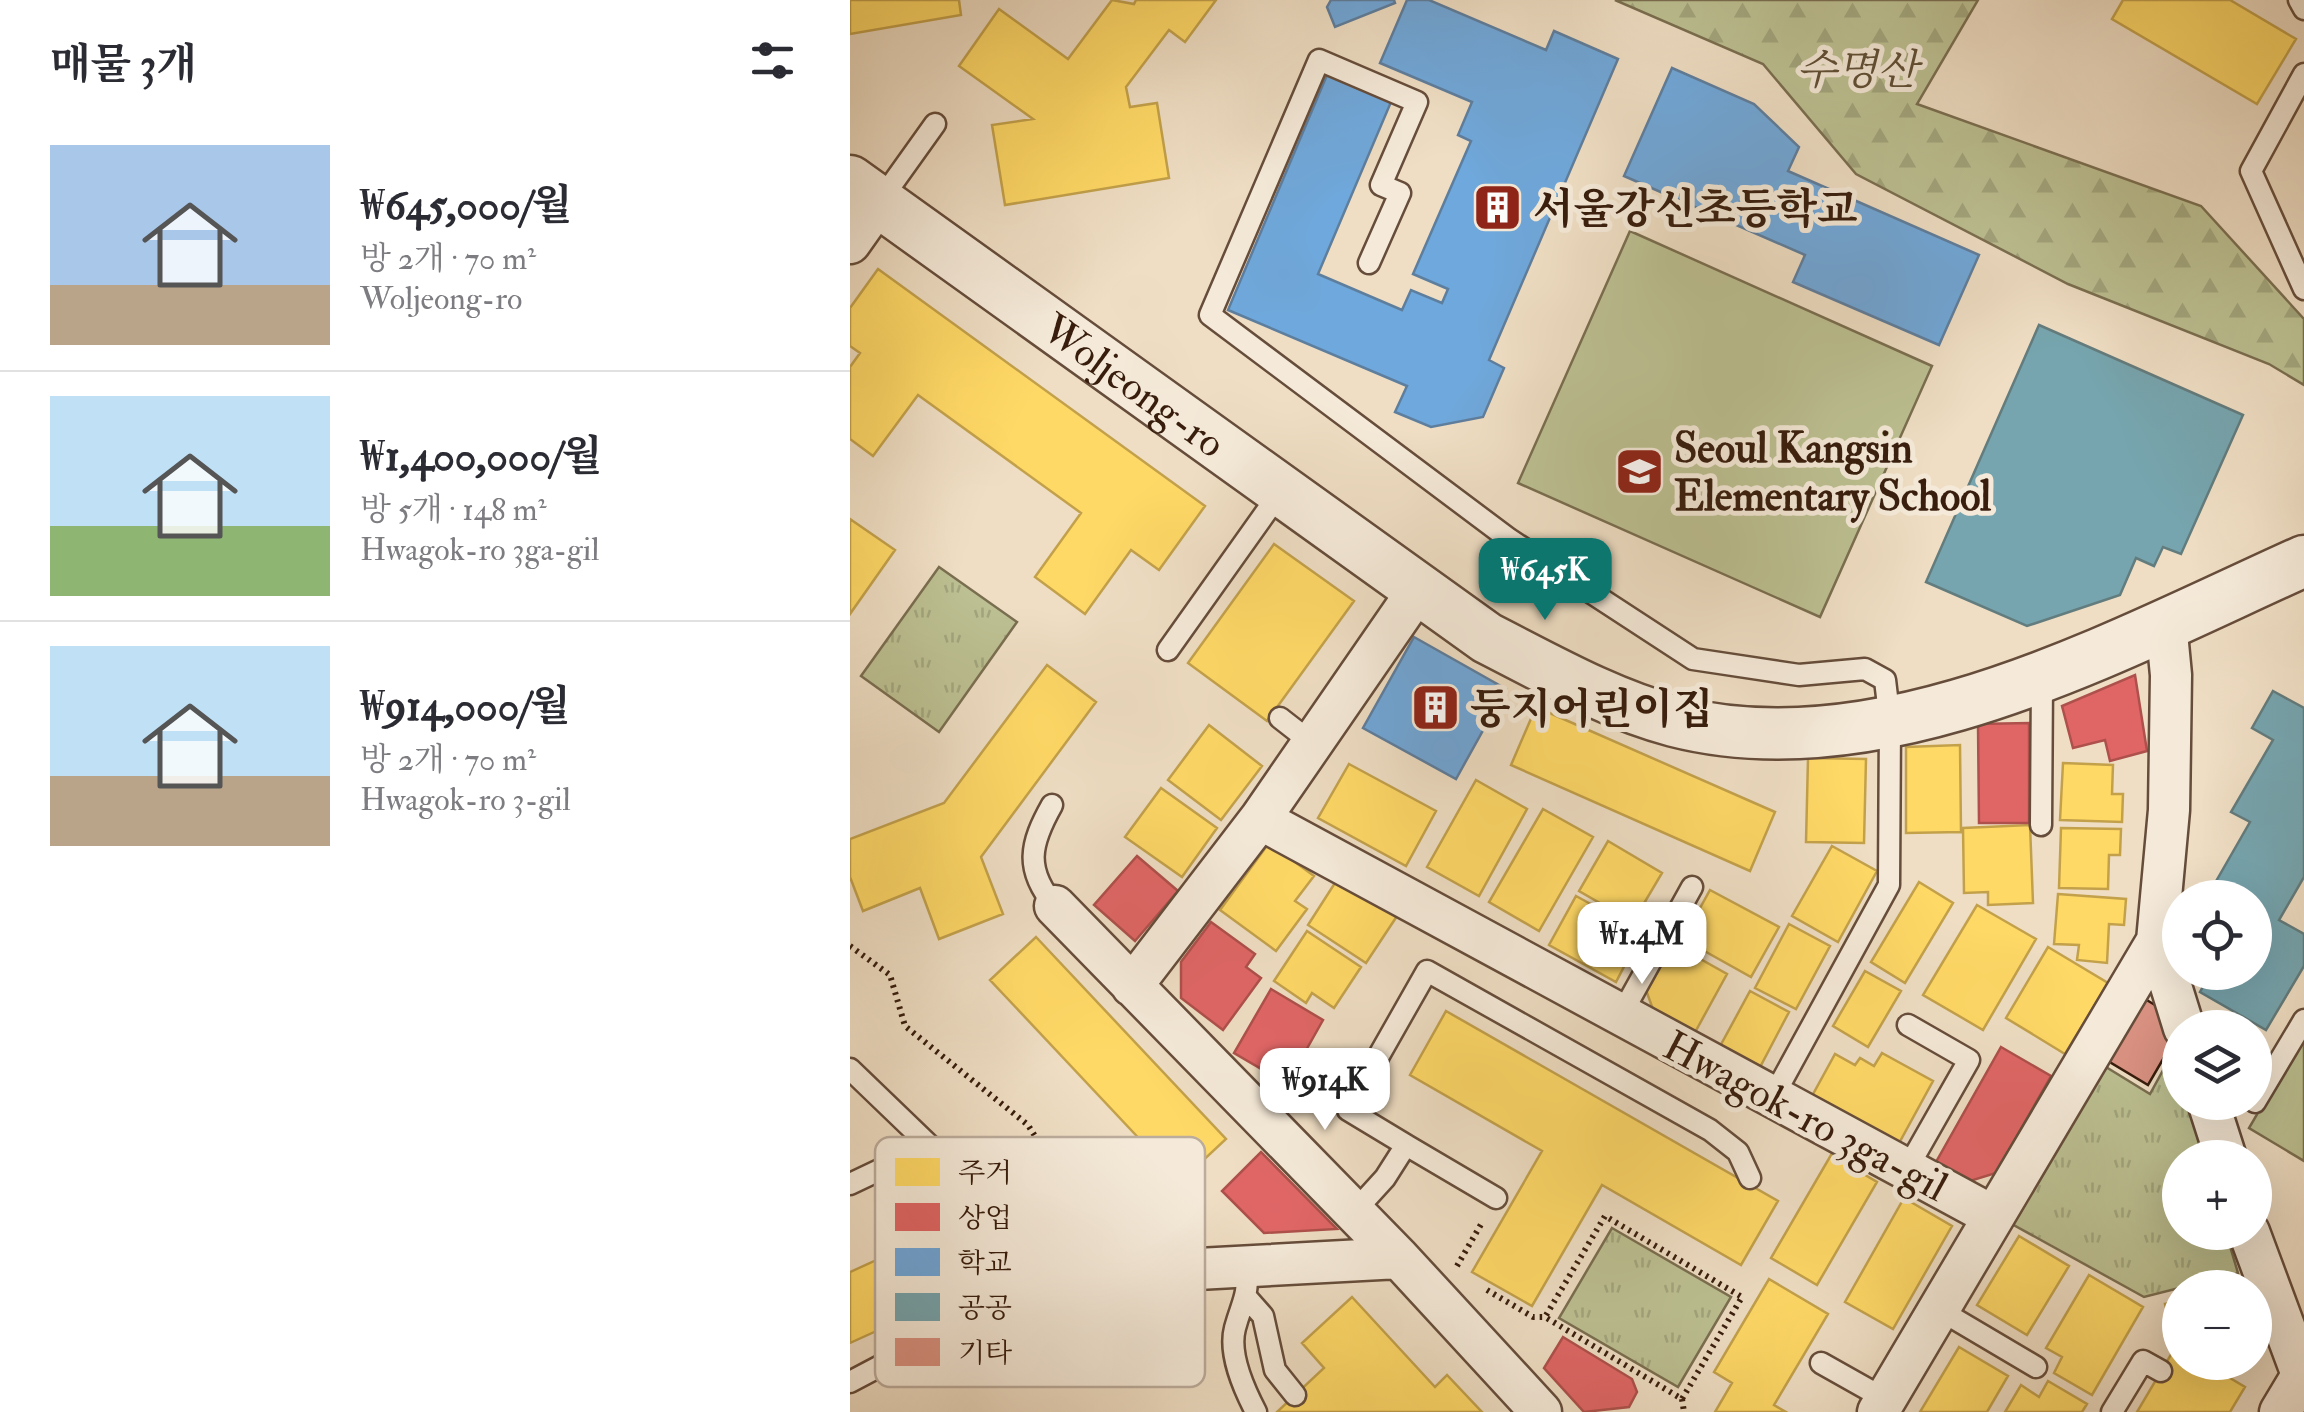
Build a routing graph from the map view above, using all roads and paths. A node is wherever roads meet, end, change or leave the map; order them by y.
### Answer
1 (2299, 0) edge
2 (2304, 8) edge
3 (2304, 74) edge
4 (934, 124) dead end
5 (864, 192) edge
6 (850, 242) edge
7 (1369, 263) dead end
8 (2304, 289) edge
9 (1281, 491) junction
10 (2304, 562) edge
11 (1418, 590) junction
12 (2166, 623) junction
13 (1168, 650) dead end
14 (2042, 676) junction
15 (1280, 718) dead end
16 (1890, 722) junction
17 (1312, 743) junction
18 (1052, 804) dead end
19 (1260, 819) junction
20 (2042, 825) dead end
21 (1692, 887) dead end
22 (1054, 906) joint
23 (2156, 941) junction
24 (850, 946) edge
25 (1132, 986) junction
26 (2178, 1010) edge
27 (1621, 1015) junction
28 (2304, 1020) edge
29 (1908, 1025) dead end
30 (850, 1069) edge
31 (2272, 1074) edge
32 (1773, 1097) junction
33 (921, 1137) edge
34 (1036, 1137) edge
35 (1406, 1145) junction
36 (1907, 1170) junction
37 (875, 1172) edge
38 (1750, 1178) dead end
39 (850, 1184) edge
40 (1496, 1198) joint
41 (1354, 1212) junction
42 (1992, 1215) junction
43 (2256, 1250) edge
44 (1399, 1258) junction
45 (1455, 1271) dead end
46 (1205, 1279) edge
47 (1470, 1280) dead end
48 (1247, 1283) junction
49 (1938, 1309) junction
50 (1545, 1317) junction
51 (1821, 1363) dead end
52 (2036, 1368) dead end
53 (875, 1369) edge
54 (2161, 1371) dead end
55 (2302, 1378) edge
56 (850, 1382) edge
57 (1296, 1395) dead end
58 (1682, 1399) junction
59 (1881, 1406) edge
60 (1256, 1412) edge
61 (1541, 1412) edge
62 (1684, 1412) edge
63 (2112, 1412) edge
64 (2280, 1412) edge

1 - 2 lane
3 - 8 lane
4 - 5 lane
5 - 6 street
5 - 9 street, Woljeong-ro
7 - 16 lane
9 - 11 street, Woljeong-ro
9 - 13 lane
10 - 12 street, Woljeong-ro
11 - 16 street, Woljeong-ro
11 - 17 street
12 - 14 street, Woljeong-ro
12 - 23 street
14 - 16 street, Woljeong-ro
14 - 20 lane
15 - 17 lane
16 - 32 lane
17 - 19 street
18 - 22 lane
19 - 25 street
19 - 27 street, Hwagok-ro 3ga-gil
21 - 27 lane, Hwagok-ro 3ga-gil
22 - 25 street
23 - 26 street
23 - 42 street, Hwagok-ro 3ga-gil
24 - 34 path
25 - 41 street
27 - 32 street, Hwagok-ro 3ga-gil
28 - 31 lane
29 - 36 lane
30 - 33 lane
32 - 36 street, Hwagok-ro 3ga-gil
35 - 38 lane
35 - 40 lane
35 - 41 lane
36 - 42 street, Hwagok-ro 3ga-gil
37 - 39 lane
40 - 45 path
41 - 44 street
42 - 49 street, Hwagok-ro 3ga-gil
43 - 55 street
44 - 48 street
44 - 61 street
46 - 48 street
47 - 50 path
48 - 57 lane
48 - 60 lane
49 - 52 lane
49 - 59 street, Hwagok-ro 3ga-gil
50 - 58 path
50 - 58 path
51 - 59 lane
53 - 56 lane
54 - 63 lane
55 - 64 street
58 - 62 path

